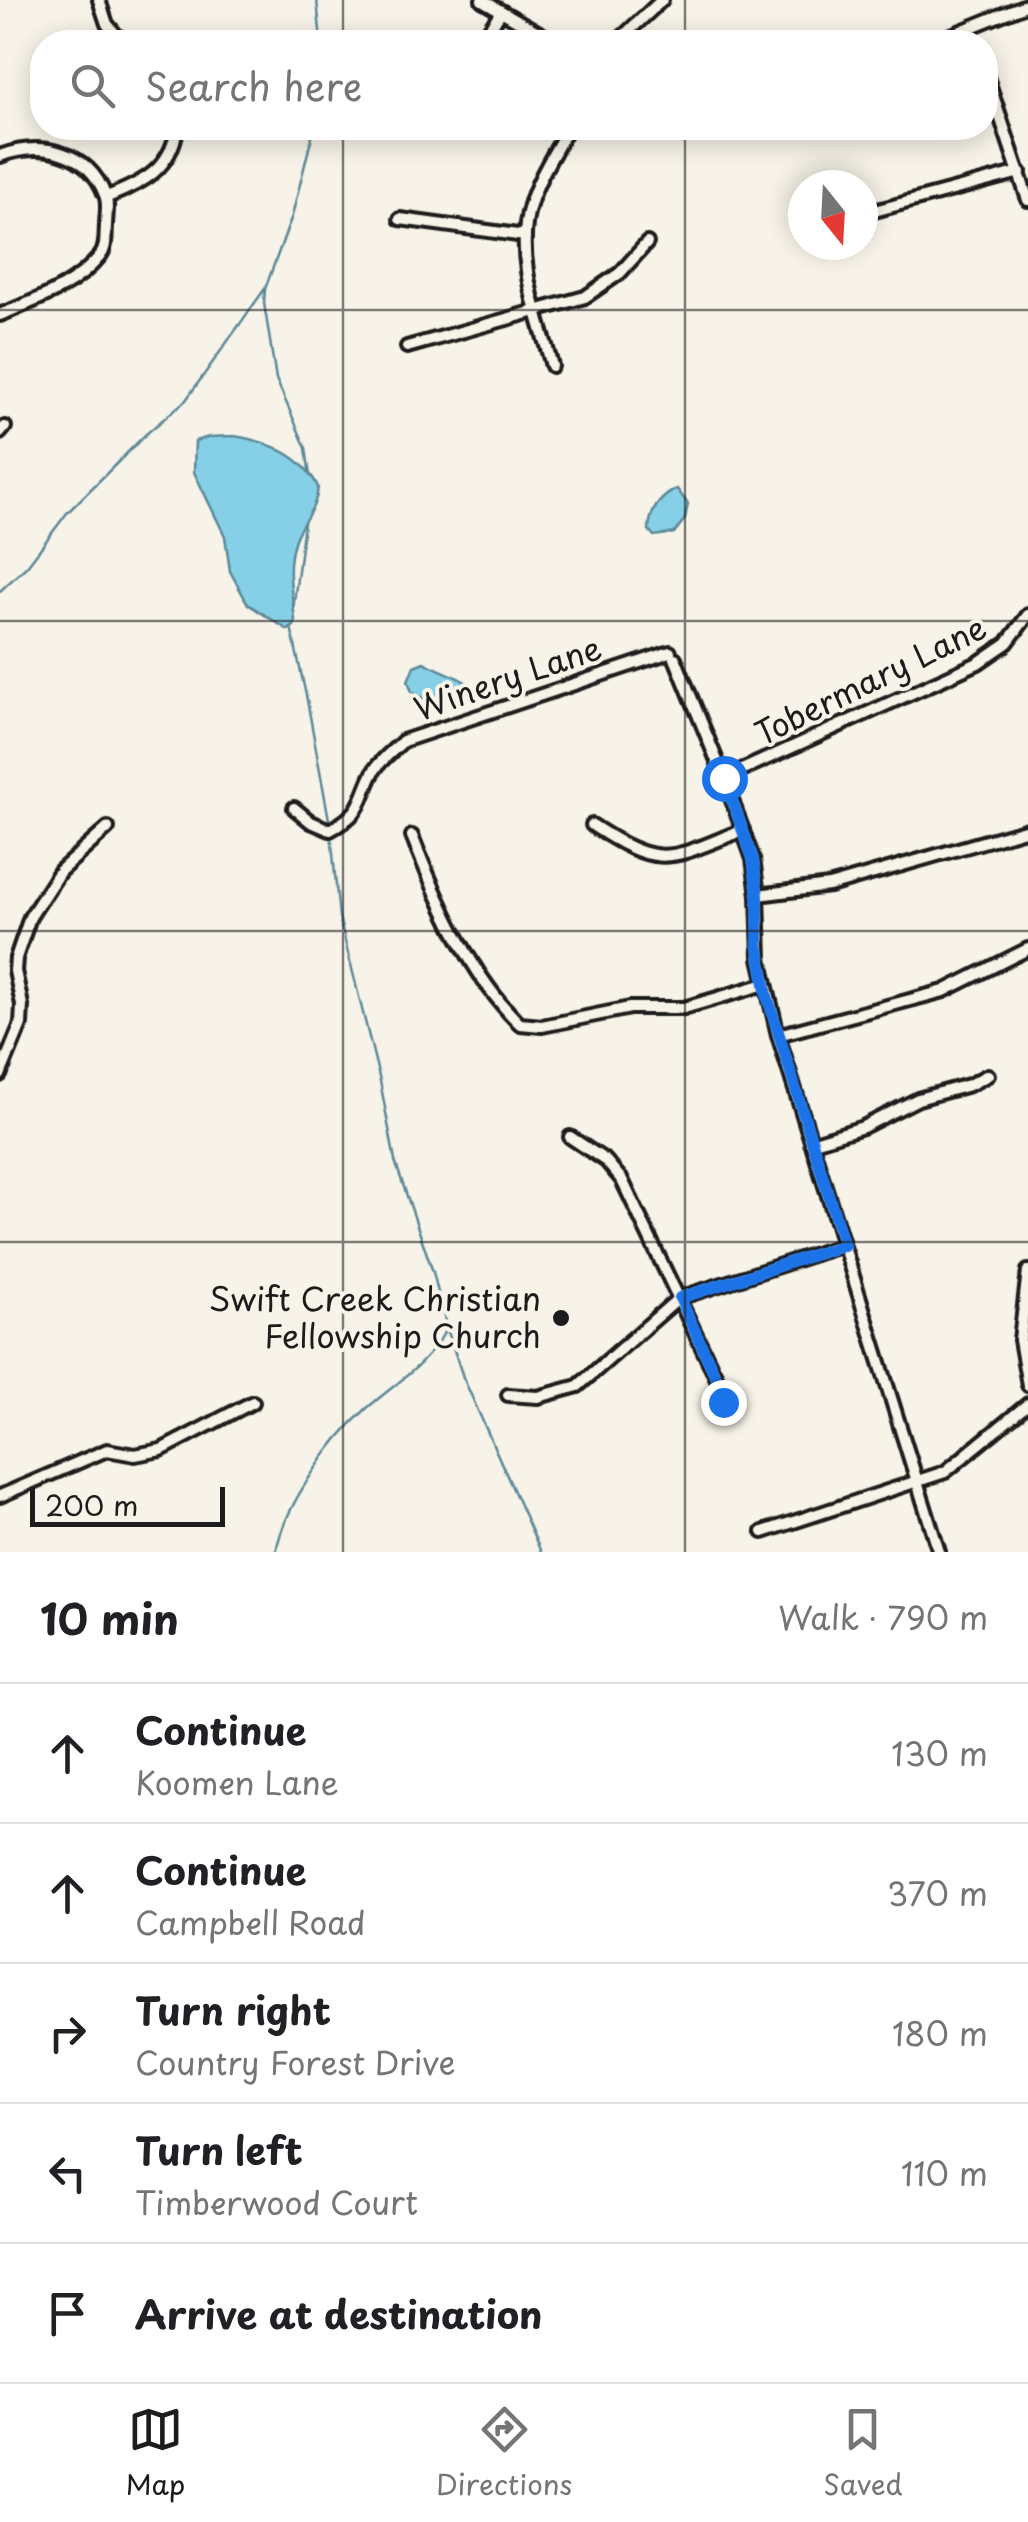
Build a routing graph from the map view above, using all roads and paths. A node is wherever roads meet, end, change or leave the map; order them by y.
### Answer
1 (99, 0) edge
2 (482, 0) edge
3 (662, 0) edge
4 (1028, 4) edge
5 (500, 13) junction
6 (967, 29) edge
7 (113, 30) edge
8 (489, 30) edge
9 (532, 30) edge
10 (630, 30) edge
11 (998, 109) edge
12 (174, 140) edge
13 (562, 140) edge
14 (0, 156) edge
15 (1020, 172) junction
16 (107, 198) junction
17 (1028, 200) edge
18 (878, 210) edge
19 (400, 219) dead end
20 (526, 236) junction
21 (647, 242) dead end
22 (537, 310) junction
23 (0, 315) edge
24 (407, 347) dead end
25 (552, 366) dead end
26 (1028, 615) edge
27 (724, 778) junction
28 (294, 808) dead end
29 (592, 825) dead end
30 (108, 828) dead end
31 (1028, 829) edge
32 (743, 830) junction
33 (412, 836) dead end
34 (758, 896) junction
35 (1028, 948) edge
36 (765, 984) junction
37 (778, 1035) junction
38 (0, 1075) edge
39 (988, 1075) dead end
40 (570, 1137) dead end
41 (811, 1143) junction
42 (844, 1245) junction
43 (1028, 1271) edge
44 (680, 1298) junction
45 (1028, 1385) edge
46 (508, 1395) dead end
47 (253, 1402) dead end
48 (723, 1402) dead end
49 (1028, 1404) edge
50 (919, 1481) junction
51 (0, 1496) edge
52 (763, 1532) dead end
53 (939, 1552) edge

1 - 7 street
2 - 5 street
3 - 10 street
4 - 6 street
5 - 8 street
5 - 9 street
11 - 15 street
12 - 16 street
13 - 20 street
14 - 16 street
15 - 17 street
15 - 18 street
16 - 23 street
19 - 20 street
20 - 22 street
21 - 22 street
22 - 24 street
22 - 25 street
26 - 27 street, Tobermary Lane
27 - 28 street, Winery Lane
27 - 32 street
29 - 32 street
30 - 38 street
31 - 34 street
32 - 34 street
33 - 36 street
34 - 36 street
35 - 37 street
36 - 37 street
37 - 41 street
39 - 41 street
40 - 44 street
41 - 42 street
42 - 44 street
42 - 50 street
43 - 45 street
44 - 46 street
44 - 48 street
47 - 51 street
49 - 50 street
50 - 52 street
50 - 53 street

